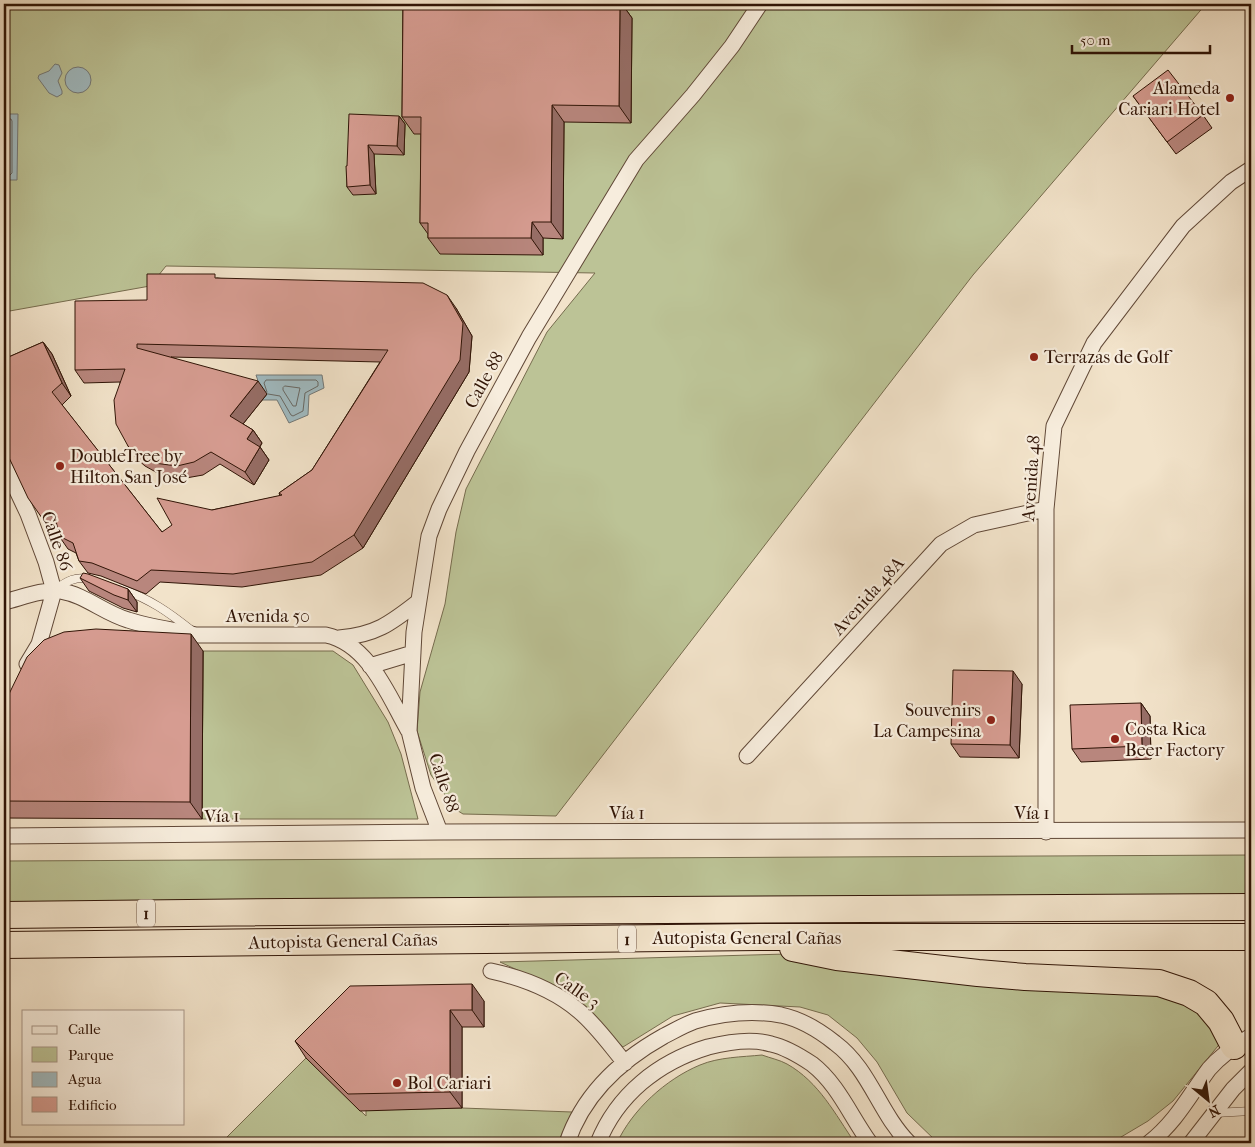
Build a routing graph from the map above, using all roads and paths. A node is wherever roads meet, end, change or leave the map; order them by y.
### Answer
1 (760, 4) edge
2 (1251, 169) edge
3 (4, 463) edge
4 (1046, 509) junction
5 (99, 581) edge
6 (115, 587) edge
7 (54, 591) junction
8 (4, 602) edge
9 (418, 602) junction
10 (129, 634) edge
11 (196, 634) junction
12 (53, 638) edge
13 (339, 638) junction
14 (39, 644) junction
15 (413, 653) junction
16 (370, 666) junction
17 (19, 678) edge
18 (409, 731) junction
19 (747, 756) dead end
20 (1251, 830) edge
21 (440, 832) junction
22 (1046, 832) junction
23 (4, 836) edge
24 (1251, 907) edge
25 (4, 915) edge
26 (759, 937) junction
27 (1251, 937) edge
28 (4, 945) edge
29 (491, 971) dead end
30 (1243, 1041) edge
31 (638, 1052) junction
32 (625, 1062) junction
33 (1251, 1071) edge
34 (653, 1072) junction
35 (604, 1081) junction
36 (624, 1100) junction
37 (1251, 1111) edge
38 (1215, 1113) junction
39 (567, 1143) edge
40 (598, 1143) edge
41 (870, 1143) edge
42 (908, 1143) edge
43 (1149, 1143) edge
44 (1191, 1143) edge

1 - 9 street, Calle 88
2 - 4 street, Avenida 48
3 - 7 street, Calle 86
4 - 19 street, Avenida 48A
4 - 22 street, Avenida 48
5 - 7 lane
6 - 11 lane
7 - 8 street, Avenida 50
7 - 11 street, Avenida 50
7 - 14 street, Calle 86
9 - 13 street, Avenida 50
9 - 15 street, Calle 88
10 - 11 street, Avenida 50
11 - 13 street, Avenida 50
12 - 14 street
13 - 16 street, Avenida 50
14 - 17 street, Calle 86
15 - 16 street
15 - 18 street, Calle 88
16 - 18 street, Avenida 50
18 - 21 street, Calle 88
20 - 22 street, Vía 1
21 - 22 street, Vía 1
21 - 23 street, Vía 1
24 - 25 highway, Autopista General Cañas / 1
26 - 27 highway, Autopista General Cañas / 1
26 - 28 highway, Autopista General Cañas / 1
26 - 30 highway
29 - 32 street, Calle 3
30 - 43 street
31 - 32 street
31 - 34 street
31 - 42 street
32 - 35 street
33 - 38 street
34 - 36 street
34 - 41 street
35 - 36 street
35 - 39 street
36 - 40 street
37 - 38 lane
38 - 44 street

